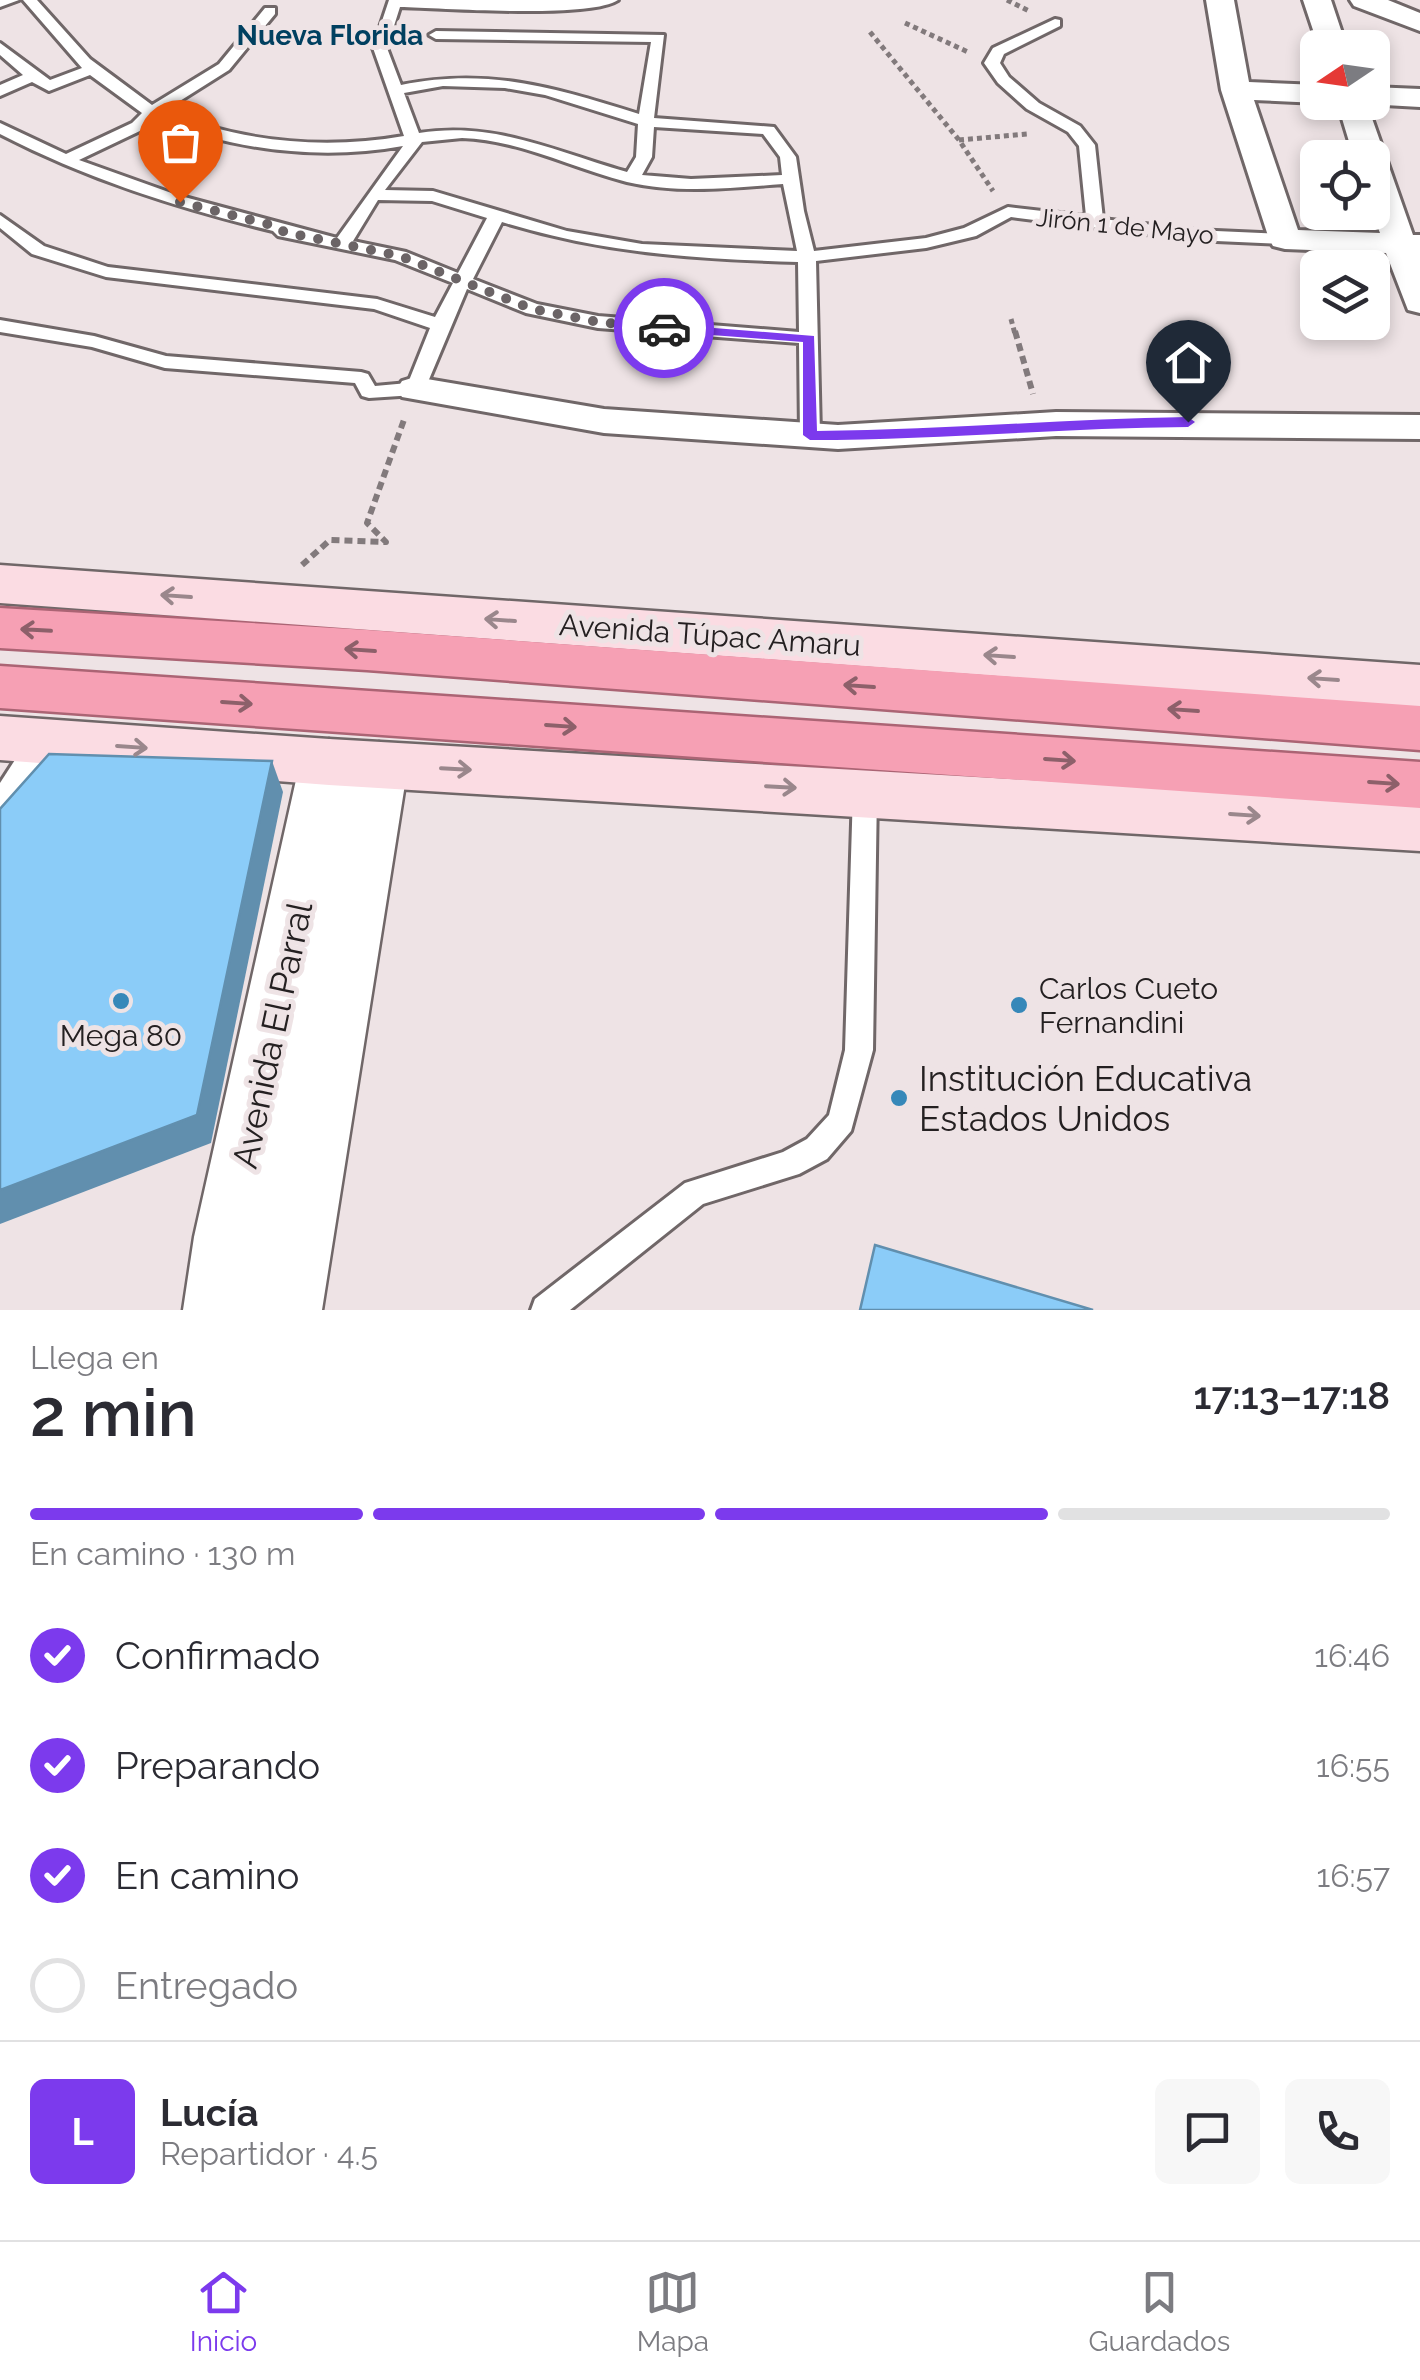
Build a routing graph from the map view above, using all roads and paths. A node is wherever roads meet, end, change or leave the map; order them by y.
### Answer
1 (12, 0) edge
2 (30, 0) edge
3 (611, 0) edge
4 (1220, 0) edge
5 (1317, 0) edge
6 (1364, 0) edge
7 (0, 3) edge
8 (270, 10) dead end
9 (905, 23) dead end
10 (1055, 23) dead end
11 (1420, 23) edge
12 (1327, 30) edge
13 (870, 32) dead end
14 (436, 35) dead end
15 (0, 47) edge
16 (992, 63) junction
17 (93, 69) junction
18 (33, 76) junction
19 (397, 90) junction
20 (1236, 90) junction
21 (0, 91) edge
22 (1300, 93) edge
23 (1390, 97) edge
24 (1420, 98) edge
25 (152, 112) junction
26 (649, 122) junction
27 (1074, 129) junction
28 (3, 133) edge
29 (959, 140) junction
30 (414, 142) junction
31 (66, 160) junction
32 (632, 178) junction
33 (791, 179) junction
34 (372, 195) junction
35 (1390, 202) edge
36 (1008, 212) junction
37 (496, 214) junction
38 (0, 220) edge
39 (1094, 224) junction
40 (1285, 239) junction
41 (342, 244) junction
42 (1410, 245) edge
43 (808, 258) junction
44 (461, 282) junction
45 (1420, 303) edge
46 (1011, 320) dead end
47 (440, 325) junction
48 (0, 326) edge
49 (810, 338) junction
50 (415, 389) junction
51 (1042, 424) junction
52 (1420, 427) edge
53 (810, 435) junction
54 (0, 584) edge
55 (268, 603) junction
56 (0, 628) edge
57 (1420, 686) edge
58 (0, 687) edge
59 (1420, 728) edge
60 (25, 740) edge
61 (354, 763) junction
62 (1420, 785) edge
63 (866, 792) junction
64 (0, 821) edge
65 (1420, 826) edge
66 (220, 1310) edge
67 (285, 1310) edge
68 (546, 1310) edge

1 - 7 lane
2 - 17 lane
3 - 19 lane
4 - 20 street
5 - 12 street
6 - 11 street
8 - 25 lane
9 - 16 path
10 - 16 lane
13 - 29 path
14 - 26 lane
15 - 18 lane
16 - 27 lane
17 - 18 lane
17 - 25 lane
18 - 21 lane
19 - 26 lane
19 - 30 lane
20 - 22 street
20 - 40 street
23 - 24 street
25 - 30 lane
25 - 31 lane
26 - 32 lane
26 - 33 lane
27 - 29 path
27 - 39 lane
28 - 31 lane
29 - 36 path
30 - 32 lane
30 - 34 lane
31 - 41 lane
32 - 33 lane
33 - 43 lane
34 - 37 lane, Jirón 1 de Mayo
34 - 41 lane
35 - 42 street
36 - 39 lane, Jirón 1 de Mayo
36 - 43 lane, Jirón 1 de Mayo
37 - 43 lane, Jirón 1 de Mayo
37 - 44 lane
38 - 47 lane
39 - 40 lane, Jirón 1 de Mayo
40 - 42 street, Jirón 1 de Mayo
41 - 44 lane
42 - 45 street
43 - 49 lane
44 - 47 lane
44 - 49 lane
46 - 51 path
47 - 50 lane
48 - 50 lane
49 - 53 lane
50 - 53 street
50 - 55 path
51 - 52 street
51 - 53 street
55 -> 54 main road, Avenida Túpac Amaru
57 -> 55 main road, Avenida Túpac Amaru
59 -> 56 highway, Avenida Túpac Amaru
58 -> 62 highway
60 -> 61 main road
60 - 64 street
61 -> 63 main road
61 - 66 street, Avenida El Parral
61 - 67 street, Avenida El Parral
63 -> 65 main road
63 - 68 lane

